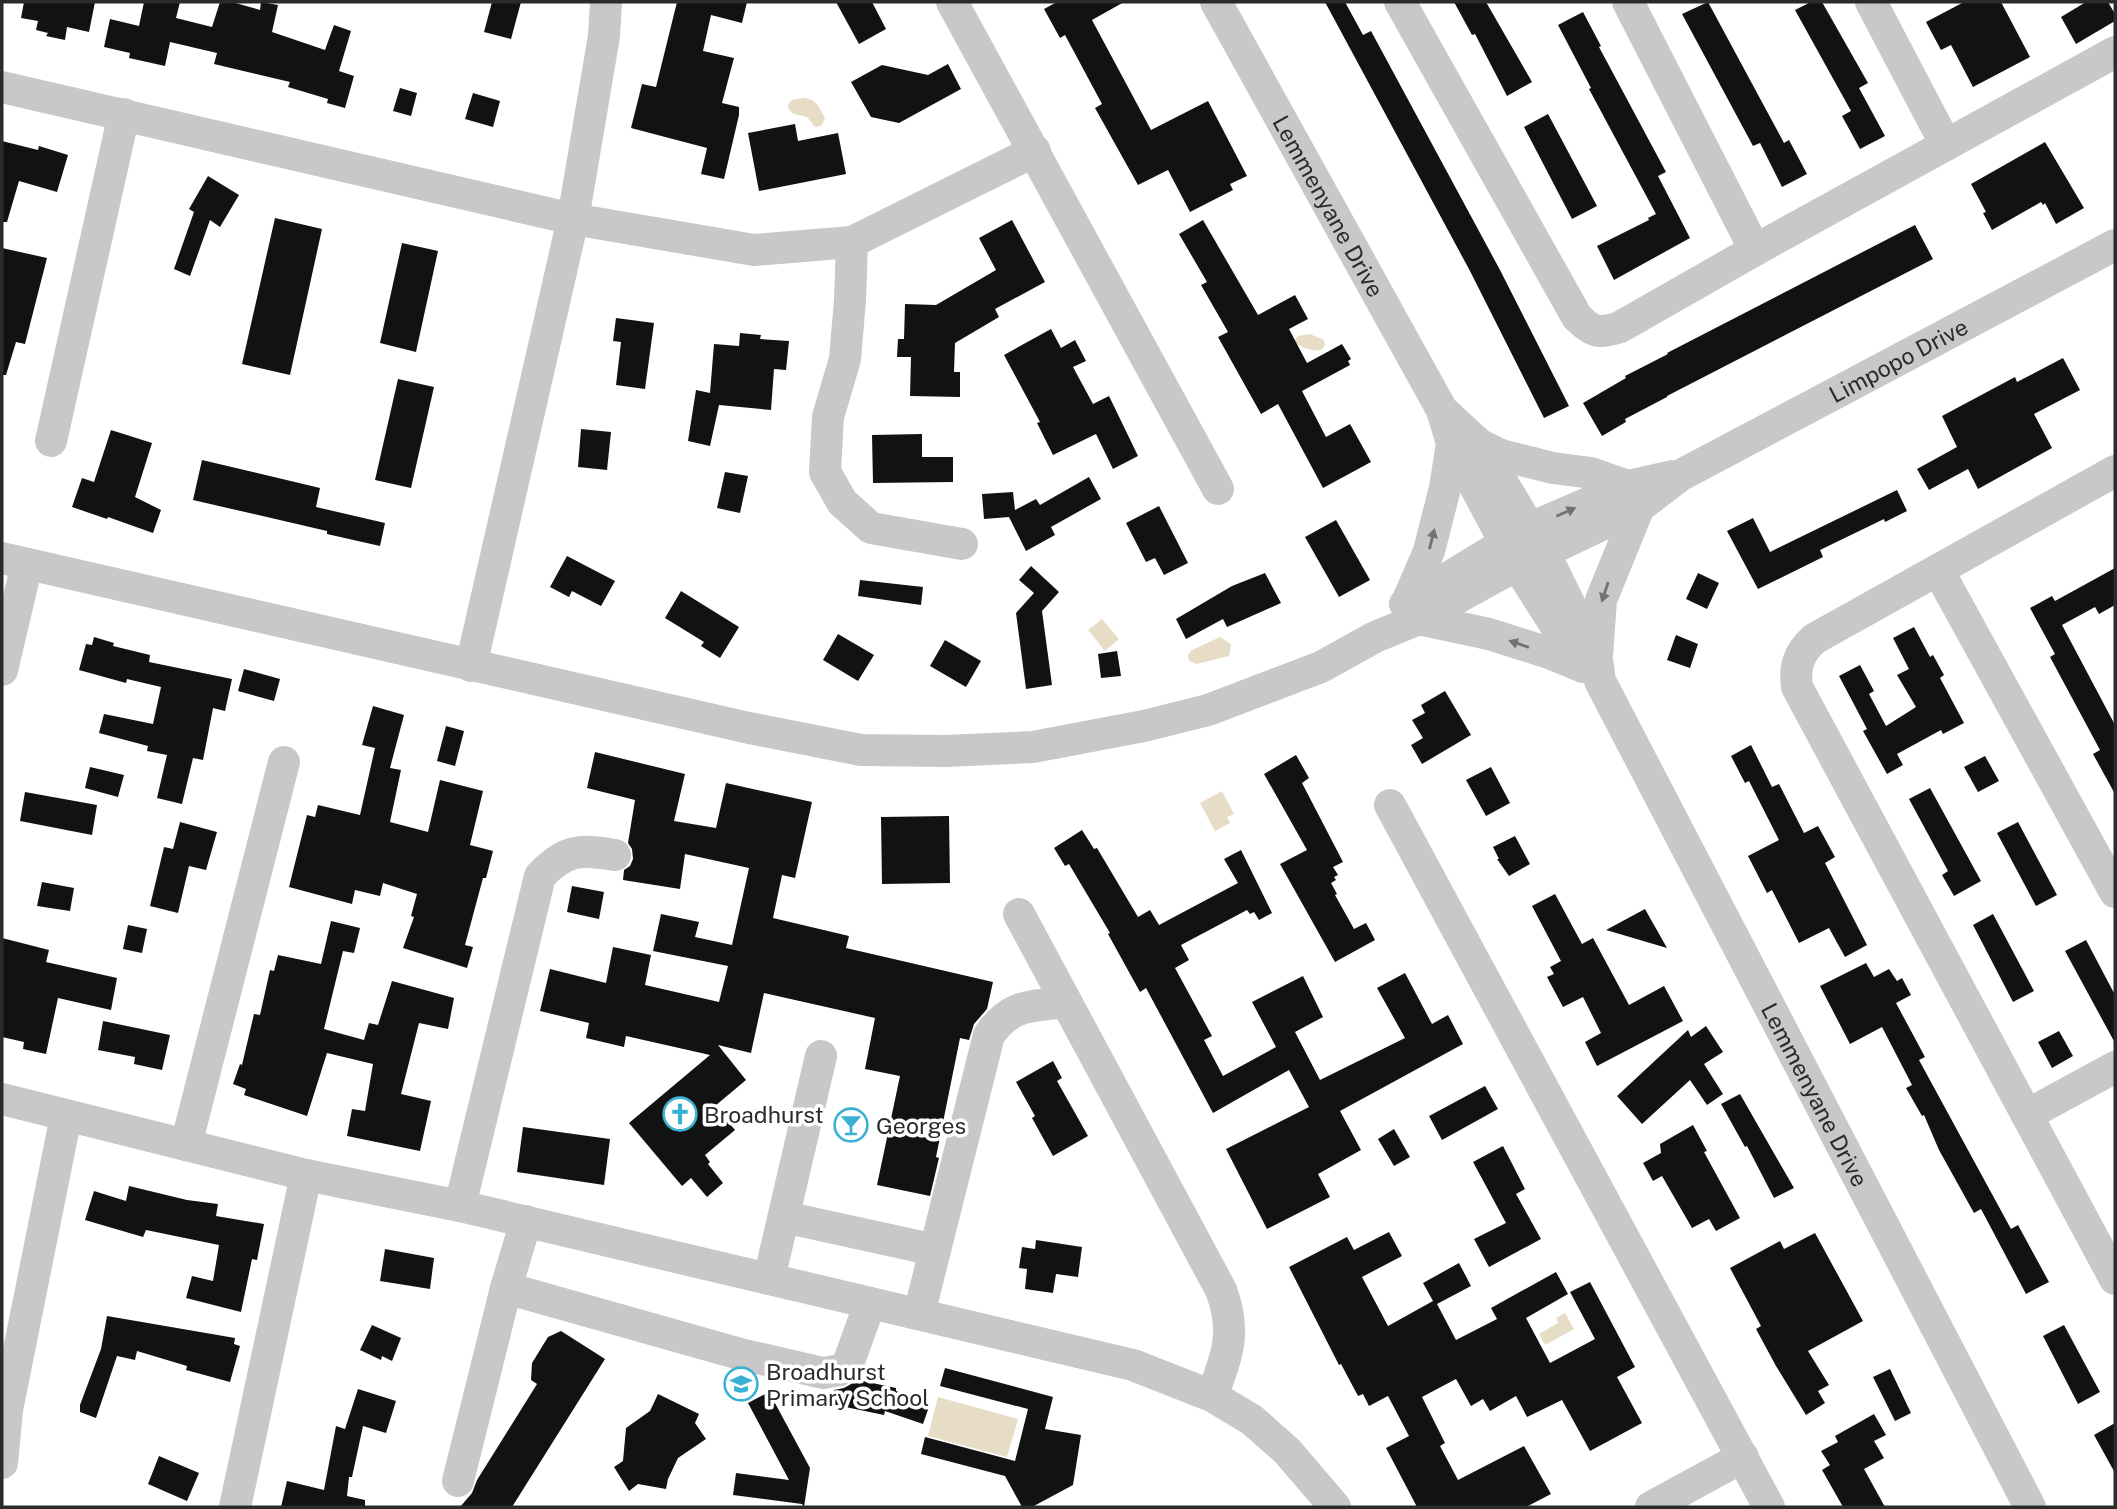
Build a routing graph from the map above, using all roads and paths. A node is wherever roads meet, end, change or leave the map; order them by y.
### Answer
1 (606, 2) edge
2 (952, 2) edge
3 (1216, 2) edge
4 (1400, 2) edge
5 (1628, 2) edge
6 (1871, 2) edge
7 (2115, 52) edge
8 (2, 87) edge
9 (124, 114) junction
10 (1946, 145) junction
11 (1035, 151) junction
12 (573, 219) junction
13 (852, 242) junction
14 (2115, 246) edge
15 (1755, 250) junction
16 (51, 441) dead end
17 (1466, 444) junction
18 (2115, 471) edge
19 (1218, 489) dead end
20 (1633, 496) junction
21 (962, 544) dead end
22 (1524, 547) junction
23 (14, 561) edge
24 (1938, 570) junction
25 (1413, 611) junction
26 (471, 666) junction
27 (1593, 669) junction
28 (2, 670) edge
29 (284, 762) dead end
30 (1390, 806) dead end
31 (615, 855) dead end
32 (2115, 892) edge
33 (1019, 914) dead end
34 (1066, 1002) junction
35 (821, 1056) dead end
36 (2115, 1067) edge
37 (2, 1099) edge
38 (2027, 1115) junction
39 (66, 1116) junction
40 (186, 1145) junction
41 (306, 1175) junction
42 (460, 1206) junction
43 (784, 1216) junction
44 (526, 1222) junction
45 (935, 1250) junction
46 (769, 1279) junction
47 (2115, 1279) edge
48 (506, 1288) junction
49 (870, 1303) junction
50 (919, 1314) junction
51 (1212, 1396) junction
52 (4, 1408) edge
53 (1743, 1457) junction
54 (2, 1463) edge
55 (458, 1480) dead end
56 (235, 1507) edge
57 (1335, 1507) edge
58 (1651, 1507) edge
59 (1769, 1507) edge
60 (2030, 1507) edge

1 - 12 street
2 - 11 street
3 - 17 street, Lemmenyane Drive
4 - 15 street
5 - 15 street
6 - 10 street
7 - 10 street
8 - 9 street
9 - 12 street
9 - 16 street
10 - 15 street
11 - 13 street
11 - 19 street
12 - 13 street
12 - 26 street
13 - 21 street
14 - 20 street, Limpopo Drive
17 - 20 street
17 - 22 street, Lemmenyane Drive
25 -> 17 street
18 - 24 street
20 - 22 street, Limpopo Drive
20 -> 27 street
22 - 25 street, Limpopo Drive
22 - 27 street, Lemmenyane Drive
23 - 26 street, Limpopo Drive
23 - 28 street
24 - 32 street
24 - 38 street
25 - 26 street, Limpopo Drive
27 -> 25 street
27 - 60 street, Lemmenyane Drive
29 - 40 street
30 - 53 street
31 - 42 street
33 - 34 street
34 - 45 street
34 - 51 street
35 - 43 street
36 - 38 street
37 - 39 street
38 - 47 street
39 - 40 street
39 - 52 street
40 - 41 street
41 - 42 street
41 - 56 street
42 - 44 street
43 - 45 street
43 - 46 street
44 - 46 street
44 - 48 street
45 - 50 street
46 - 49 street
48 - 49 street
48 - 55 street
49 - 50 street
50 - 51 street
51 - 57 street
52 - 54 street
53 - 58 street
53 - 59 street

